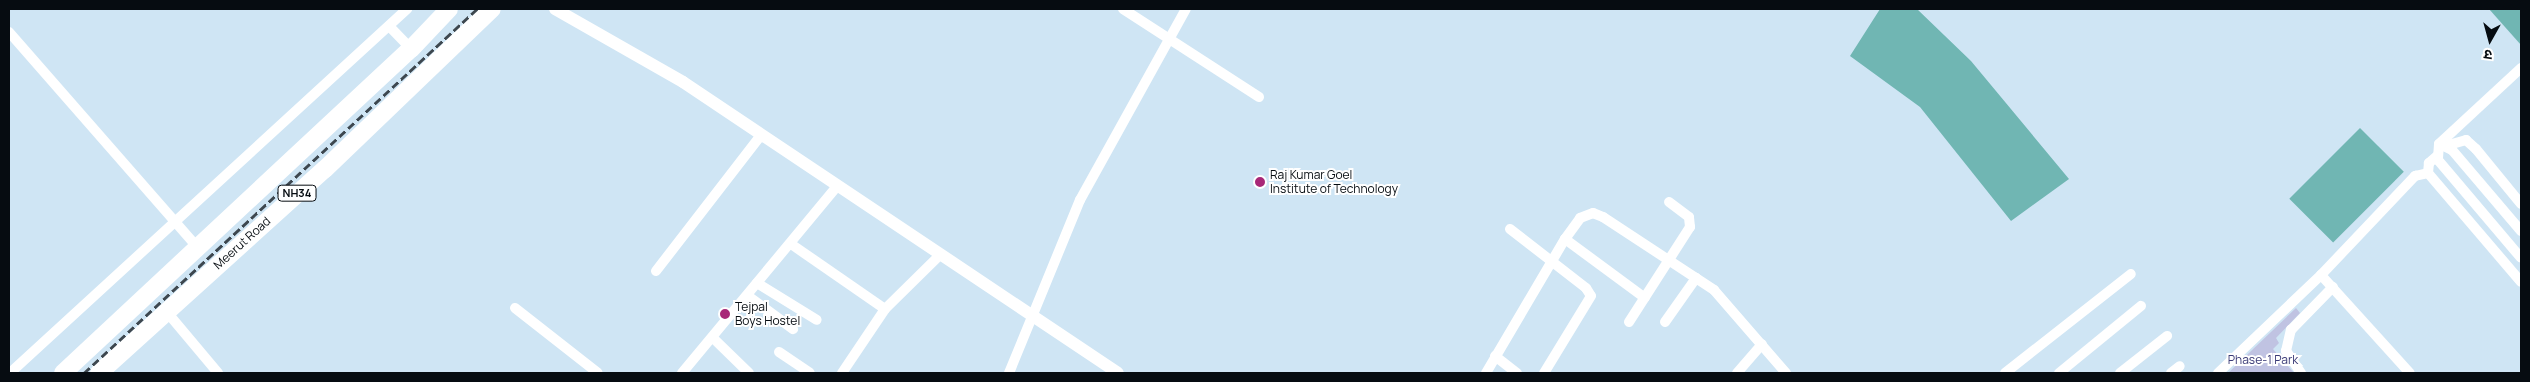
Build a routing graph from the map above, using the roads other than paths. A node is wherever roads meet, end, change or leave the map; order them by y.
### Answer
1 (407, 9) edge
2 (449, 9) edge
3 (492, 9) edge
4 (555, 9) edge
5 (1123, 9) edge
6 (1186, 9) edge
7 (389, 26) junction
8 (9, 32) edge
9 (1170, 39) junction
10 (411, 49) junction
11 (2521, 68) edge
12 (1259, 97) dead end
13 (761, 135) junction
14 (2442, 145) junction
15 (2437, 156) junction
16 (2428, 174) junction
17 (837, 186) junction
18 (1669, 202) dead end
19 (2521, 204) edge
20 (177, 223) junction
21 (1510, 229) dead end
22 (2521, 231) edge
23 (1565, 240) junction
24 (791, 244) junction
25 (198, 248) junction
26 (940, 255) junction
27 (2521, 258) edge
28 (1552, 261) junction
29 (1670, 261) junction
30 (656, 271) dead end
31 (2132, 274) dead end
32 (2321, 275) junction
33 (1696, 278) junction
34 (2521, 282) edge
35 (757, 283) junction
36 (2332, 287) junction
37 (748, 296) junction
38 (1645, 298) junction
39 (2141, 306) dead end
40 (516, 308) dead end
41 (885, 309) junction
42 (166, 311) junction
43 (1032, 316) junction
44 (817, 320) dead end
45 (1629, 322) dead end
46 (1665, 322) dead end
47 (793, 329) dead end
48 (2167, 336) dead end
49 (713, 338) junction
50 (1762, 344) junction
51 (780, 352) dead end
52 (1494, 356) junction
53 (2180, 366) dead end
54 (10, 373) edge
55 (63, 373) edge
56 (99, 373) edge
57 (218, 373) edge
58 (598, 373) edge
59 (682, 373) edge
60 (749, 373) edge
61 (810, 373) edge
62 (842, 373) edge
63 (1010, 373) edge
64 (1118, 373) edge
65 (1486, 373) edge
66 (1517, 373) edge
67 (1544, 373) edge
68 (1737, 373) edge
69 (1785, 373) edge
70 (2005, 373) edge
71 (2059, 373) edge
72 (2120, 373) edge
73 (2171, 373) edge
74 (2220, 373) edge
75 (2301, 373) edge
76 (2410, 373) edge

1 - 7 street
2 - 10 highway, Meerut Road / NH34
3 - 42 highway, Meerut Road / NH34
4 - 13 street
5 - 9 street
6 - 9 street
7 - 10 street
7 - 20 street
8 - 20 street
9 - 12 street
9 - 43 street
10 - 25 highway, Meerut Road / NH34
11 - 14 street
13 - 17 street
13 - 30 street
14 - 15 street
14 - 19 street
14 - 22 street
15 - 16 street
15 - 27 street
16 - 32 street
16 - 34 street
17 - 24 street
17 - 26 street
18 - 29 street
20 - 25 street
20 - 54 street
21 - 28 street
23 - 28 street
23 - 29 street
23 - 38 street
24 - 35 street
24 - 41 street
25 - 55 highway, Meerut Road / NH34
26 - 41 street
26 - 43 street
28 - 52 street
28 - 67 street
29 - 33 street
29 - 38 street
31 - 70 street
32 - 36 street
32 - 74 street
33 - 46 street
33 - 50 street
35 - 37 street
35 - 44 street
36 - 75 street
36 - 76 street
37 - 47 street
37 - 49 street
38 - 45 street
39 - 71 street
40 - 58 street
41 - 62 street
42 - 56 highway, Meerut Road / NH34
42 - 57 street
43 - 63 street
43 - 64 street
48 - 72 street
49 - 59 street
49 - 60 street
50 - 68 street
50 - 69 street
51 - 61 street
52 - 65 street
52 - 66 street
53 - 73 street

